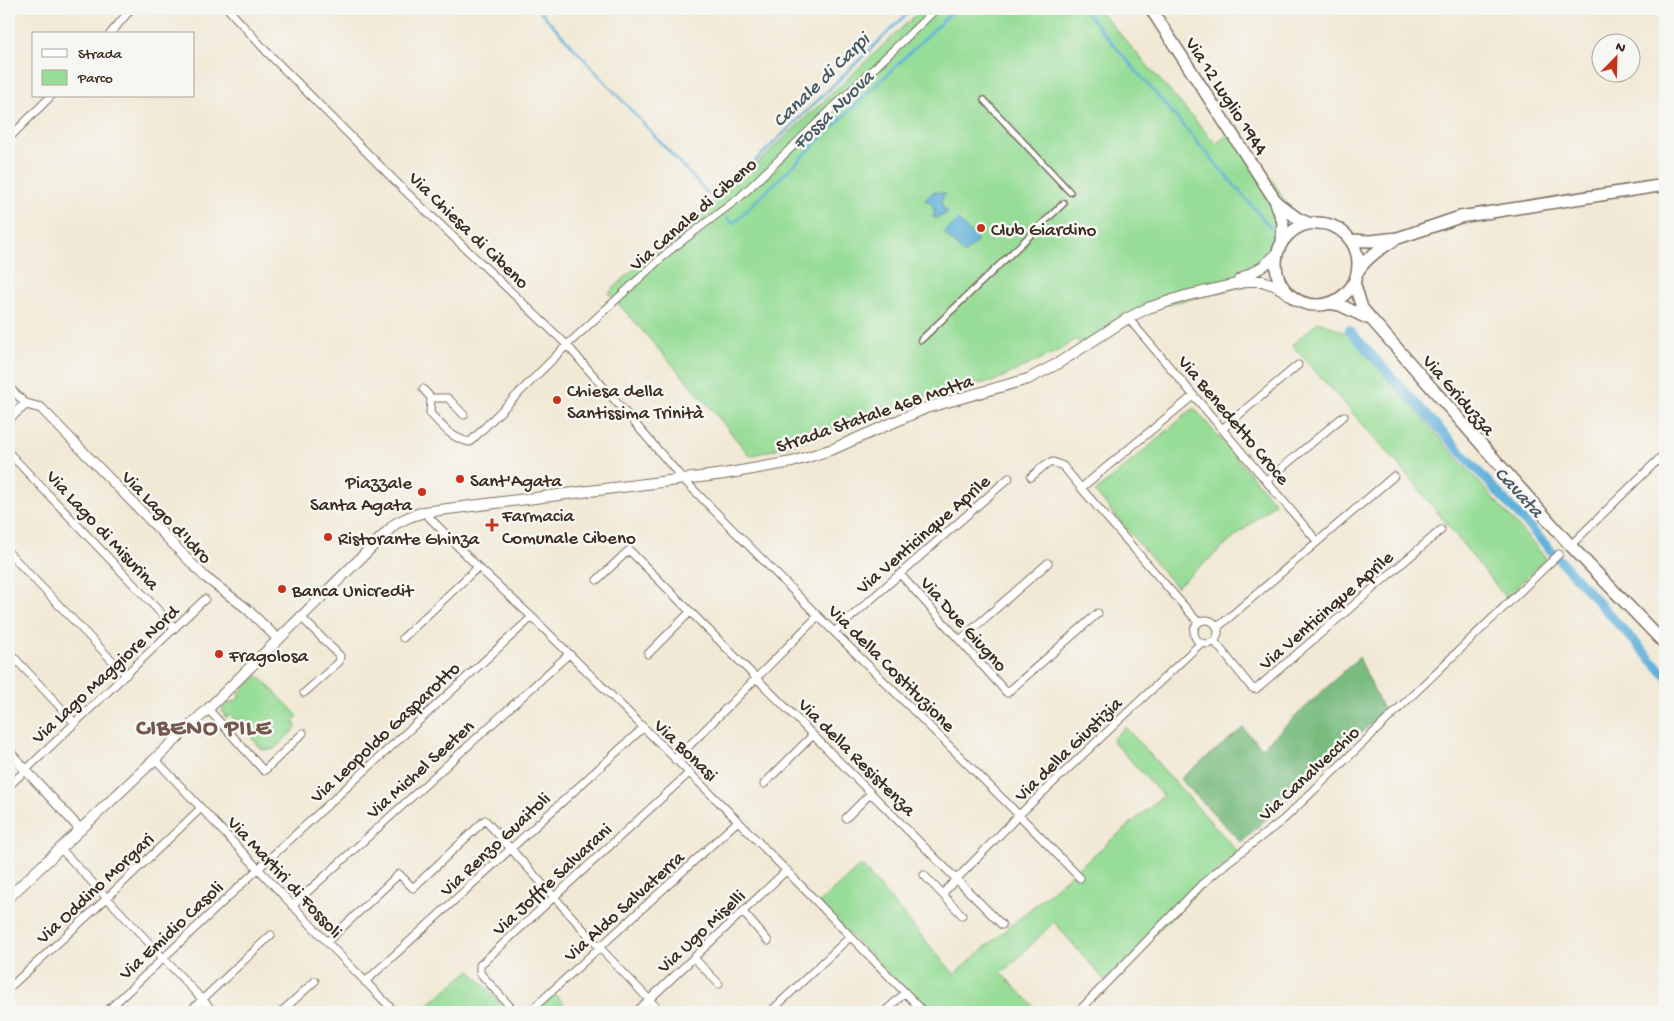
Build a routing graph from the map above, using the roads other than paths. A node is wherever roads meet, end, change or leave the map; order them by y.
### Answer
1 (131, 9) edge
2 (228, 9) edge
3 (936, 9) edge
4 (1151, 9) edge
5 (112, 32) edge
6 (49, 98) edge
7 (984, 100) dead end
8 (9, 138) edge
9 (1665, 185) edge
10 (1070, 192) dead end
11 (1275, 200) junction
12 (1064, 203) dead end
13 (1310, 224) junction
14 (1398, 238) junction
15 (1350, 240) junction
16 (1282, 242) junction
17 (1277, 254) junction
18 (1356, 276) junction
19 (1232, 284) junction
20 (1288, 293) junction
21 (1329, 303) junction
22 (1128, 318) junction
23 (1372, 320) junction
24 (922, 340) dead end
25 (567, 345) junction
26 (1298, 365) dead end
27 (9, 387) edge
28 (423, 389) dead end
29 (1193, 396) junction
30 (431, 398) junction
31 (26, 404) junction
32 (464, 415) dead end
33 (1344, 416) dead end
34 (9, 418) edge
35 (1222, 429) junction
36 (1665, 453) edge
37 (10, 455) edge
38 (1394, 476) dead end
39 (1031, 477) dead end
40 (1009, 478) dead end
41 (683, 479) junction
42 (1266, 481) junction
43 (1081, 488) junction
44 (424, 512) junction
45 (1441, 530) dead end
46 (1317, 541) junction
47 (1575, 541) dead end
48 (9, 553) edge
49 (1559, 554) dead end
50 (1048, 563) dead end
51 (478, 567) junction
52 (900, 574) junction
53 (597, 580) dead end
54 (204, 599) dead end
55 (690, 612) junction
56 (1098, 613) dead end
57 (818, 616) junction
58 (301, 617) junction
59 (532, 617) junction
60 (1198, 622) junction
61 (1218, 627) junction
62 (175, 628) junction
63 (834, 632) junction
64 (403, 638) dead end
65 (278, 639) junction
66 (960, 640) junction
67 (1215, 642) junction
68 (1200, 643) junction
69 (1665, 644) edge
70 (9, 652) edge
71 (569, 654) junction
72 (648, 654) dead end
73 (126, 675) junction
74 (755, 677) junction
75 (304, 693) dead end
76 (208, 709) junction
77 (75, 723) junction
78 (643, 728) junction
79 (304, 732) dead end
80 (813, 735) junction
81 (9, 752) edge
82 (155, 760) junction
83 (675, 760) junction
84 (25, 769) junction
85 (689, 773) junction
86 (764, 784) dead end
87 (9, 786) edge
88 (870, 793) junction
89 (200, 808) junction
90 (1019, 815) junction
91 (846, 818) dead end
92 (738, 820) junction
93 (80, 829) junction
94 (60, 848) junction
95 (511, 850) junction
96 (258, 869) junction
97 (787, 870) junction
98 (924, 875) dead end
99 (958, 878) junction
100 (1080, 878) dead end
101 (942, 894) junction
102 (9, 897) edge
103 (555, 897) junction
104 (107, 898) junction
105 (292, 906) junction
106 (743, 912) junction
107 (962, 915) dead end
108 (1002, 924) dead end
109 (270, 935) dead end
110 (850, 937) junction
111 (768, 941) dead end
112 (327, 942) junction
113 (600, 948) junction
114 (163, 958) junction
115 (694, 958) junction
116 (315, 981) dead end
117 (365, 982) junction
118 (719, 984) dead end
119 (9, 988) edge
120 (905, 993) junction
121 (203, 1000) junction
122 (649, 1000) junction
123 (106, 1012) edge
124 (189, 1012) edge
125 (214, 1012) edge
126 (281, 1012) edge
127 (395, 1012) edge
128 (515, 1012) edge
129 (528, 1012) edge
130 (636, 1012) edge
131 (661, 1012) edge
132 (770, 1012) edge
133 (884, 1012) edge
134 (924, 1012) edge
135 (1078, 1012) edge

1 - 5 street
2 - 25 street, Via Chiesa di Cibeno
3 - 25 street, Via Canale di Cibeno
4 - 11 main road, Via 12 Luglio 1944
6 - 8 street
7 - 10 street
9 - 14 main road
11 - 13 main road
11 - 16 main road
12 - 24 street
13 - 15 main road
13 - 16 main road
14 - 15 main road
14 - 18 main road
15 - 18 main road
16 - 17 main road
17 - 19 main road
17 - 20 main road
18 - 21 main road
18 - 23 main road, Via Griduzza
19 - 20 main road
19 - 22 main road, Strada Statale 468 Motta
20 - 21 main road
21 - 23 main road, Via Griduzza
22 - 29 street, Via Benedetto Croce
22 - 41 main road, Strada Statale 468 Motta
23 - 69 main road, Via Griduzza
25 - 30 street, Via Canale di Cibeno
25 - 41 street, Via Chiesa di Cibeno
26 - 35 street
27 - 31 street
28 - 30 street
29 - 35 street, Via Benedetto Croce
29 - 43 street
30 - 32 street
31 - 34 street
31 - 65 street, Via Lago d'Idro
33 - 42 street
35 - 42 street, Via Benedetto Croce
36 - 47 street
37 - 62 street, Via Lago di Misurina
38 - 46 street
39 - 43 street
40 - 52 street, Via Venticinque Aprile
41 - 44 main road, Strada Statale 468 Motta
41 - 57 street, Via della Costituzione
42 - 46 street, Via Benedetto Croce
43 - 60 street
44 - 51 street, Via Bonasi
44 - 58 main road, Strada Statale 468 Motta
45 - 67 street, Via Venticinque Aprile
46 - 61 street
48 - 73 street
49 - 135 street, Via Canalvecchio
50 - 66 street
51 - 59 street, Via Bonasi
51 - 64 street
52 - 63 street, Via Venticinque Aprile
52 - 66 street, Via Due Giugno
53 - 55 street, Via della Resistenza
54 - 62 street, Via Lago Maggiore Nord
55 - 72 street
55 - 74 street, Via della Resistenza
56 - 66 street, Via Due Giugno
57 - 63 street, Via della Costituzione
57 - 74 street
58 - 65 main road, Strada Statale 468 Motta
58 - 75 street
59 - 71 street, Via Bonasi
59 - 96 street, Via Leopoldo Gasparotto
60 - 61 street
60 - 68 street
61 - 67 street
62 - 73 street, Via Lago Maggiore Nord
63 - 90 street, Via della Costituzione
65 - 76 main road, Strada Statale 468 Motta
67 - 68 street
68 - 90 street, Via della Giustizia
70 - 77 street
71 - 78 street, Via Bonasi
71 - 105 street, Via Michel Seeten
73 - 77 street, Via Lago Maggiore Nord
74 - 80 street, Via della Resistenza
74 - 83 street
76 - 79 street
76 - 82 main road, Strada Statale 468 Motta
77 - 84 street, Via Lago Maggiore Nord
78 - 83 street, Via Bonasi
78 - 95 street, Via Renzo Guaitoli
80 - 86 street
80 - 88 street, Via della Resistenza
81 - 84 street
82 - 89 street, Via Martiri di Fossoli
82 - 93 main road, Strada Statale 468 Motta
83 - 85 street, Via Bonasi
84 - 87 street, Via Lago Maggiore Nord
84 - 93 street
85 - 92 street, Via Bonasi
85 - 103 street, Via Joffre Salvarani
88 - 91 street
88 - 99 street, Via della Resistenza
89 - 96 street, Via Martiri di Fossoli
89 - 104 street, Via Oddino Morgari
90 - 99 street, Via della Giustizia
90 - 100 street, Via della Costituzione
92 - 97 street, Via Bonasi
92 - 113 street, Via Aldo Salvaterra
93 - 94 main road, Strada Statale 468 Motta
94 - 102 main road, Strada Statale 468 Motta
94 - 104 street
95 - 103 street
95 - 112 street
95 - 117 street, Via Renzo Guaitoli
96 - 105 street, Via Martiri di Fossoli
96 - 114 street, Via Emidio Casoli
97 - 106 street, Via Ugo Miselli
97 - 110 street, Via Bonasi
98 - 101 street
99 - 101 street, Via della Giustizia
99 - 108 street, Via della Resistenza
101 - 107 street
103 - 113 street
103 - 128 street, Via Joffre Salvarani
104 - 114 street
104 - 119 street, Via Oddino Morgari
105 - 112 street, Via Martiri di Fossoli
106 - 111 street
106 - 115 street, Via Ugo Miselli
109 - 121 street
110 - 120 street, Via Bonasi
110 - 132 street
112 - 117 street, Via Martiri di Fossoli
113 - 122 street
113 - 129 street, Via Aldo Salvaterra
114 - 121 street
114 - 123 street, Via Emidio Casoli
115 - 118 street
115 - 122 street, Via Ugo Miselli
116 - 126 street
117 - 127 street, Via Martiri di Fossoli
120 - 133 street
120 - 134 street, Via Bonasi
121 - 124 street
121 - 125 street
122 - 130 street, Via Ugo Miselli
122 - 131 street

